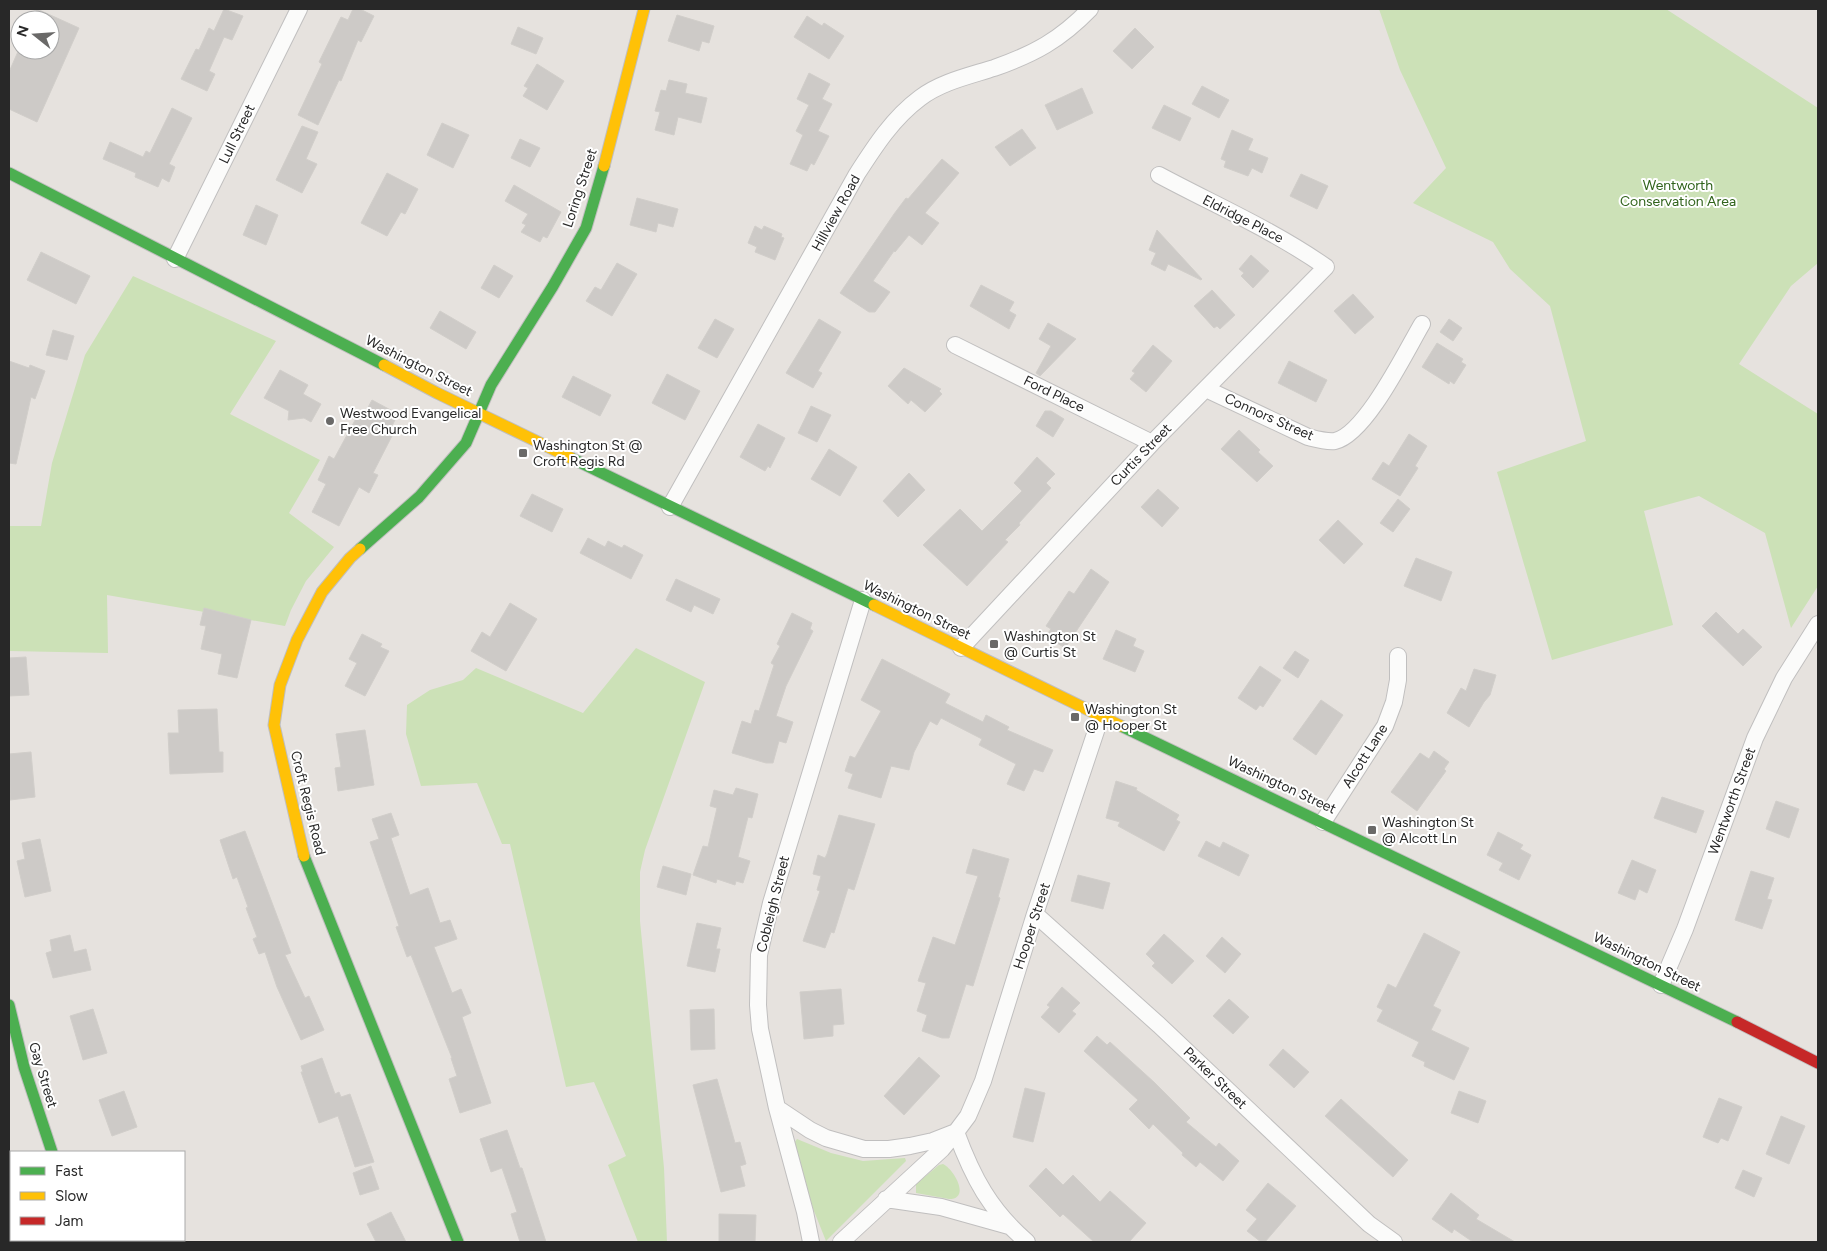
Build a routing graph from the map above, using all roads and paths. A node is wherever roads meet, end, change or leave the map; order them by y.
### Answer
1 (299, 9) edge
2 (644, 9) edge
3 (1090, 9) edge
4 (9, 173) edge
5 (1159, 175) dead end
6 (175, 259) junction
7 (1326, 267) joint
8 (1422, 324) dead end
9 (955, 345) dead end
10 (1206, 389) junction
11 (479, 414) junction
12 (1152, 442) junction
13 (670, 507) junction
14 (863, 600) junction
15 (1818, 624) edge
16 (961, 648) junction
17 (1398, 656) dead end
18 (1100, 716) junction
19 (1323, 822) junction
20 (1036, 914) junction
21 (1661, 985) junction
22 (9, 1005) edge
23 (1818, 1063) edge
24 (777, 1108) junction
25 (956, 1132) junction
26 (52, 1151) edge
27 (886, 1199) junction
28 (1009, 1226) junction
29 (458, 1242) edge
30 (811, 1242) edge
31 (841, 1242) edge
32 (1027, 1242) edge
33 (1394, 1242) edge

1 - 6 street, Lull Street
2 - 11 main road, Loring Street
3 - 13 street, Hillview Road
4 - 6 main road, Washington Street
5 - 7 street, Eldridge Place
6 - 11 main road, Washington Street
7 - 10 street, Curtis Street
8 - 10 street, Connors Street
9 - 12 street, Ford Place
10 - 12 street, Curtis Street
11 - 13 main road, Washington Street
11 - 29 main road, Croft Regis Road
12 - 16 street, Curtis Street
13 - 14 main road, Washington Street
14 - 16 main road, Washington Street
14 - 24 street, Cobleigh Street
15 - 21 street, Wentworth Street
16 - 18 main road, Washington Street
17 - 19 street, Alcott Lane
18 - 19 main road, Washington Street
18 - 20 street, Hooper Street
19 - 21 main road, Washington Street
20 - 25 street, Hooper Street
20 - 33 street, Parker Street
21 - 23 main road, Washington Street
22 - 26 main road, Gay Street
24 - 25 street
24 - 30 street, Cobleigh Street
25 - 27 street, Hooper Street
25 - 28 street
27 - 28 street
27 - 31 street, Hooper Street
28 - 32 street

